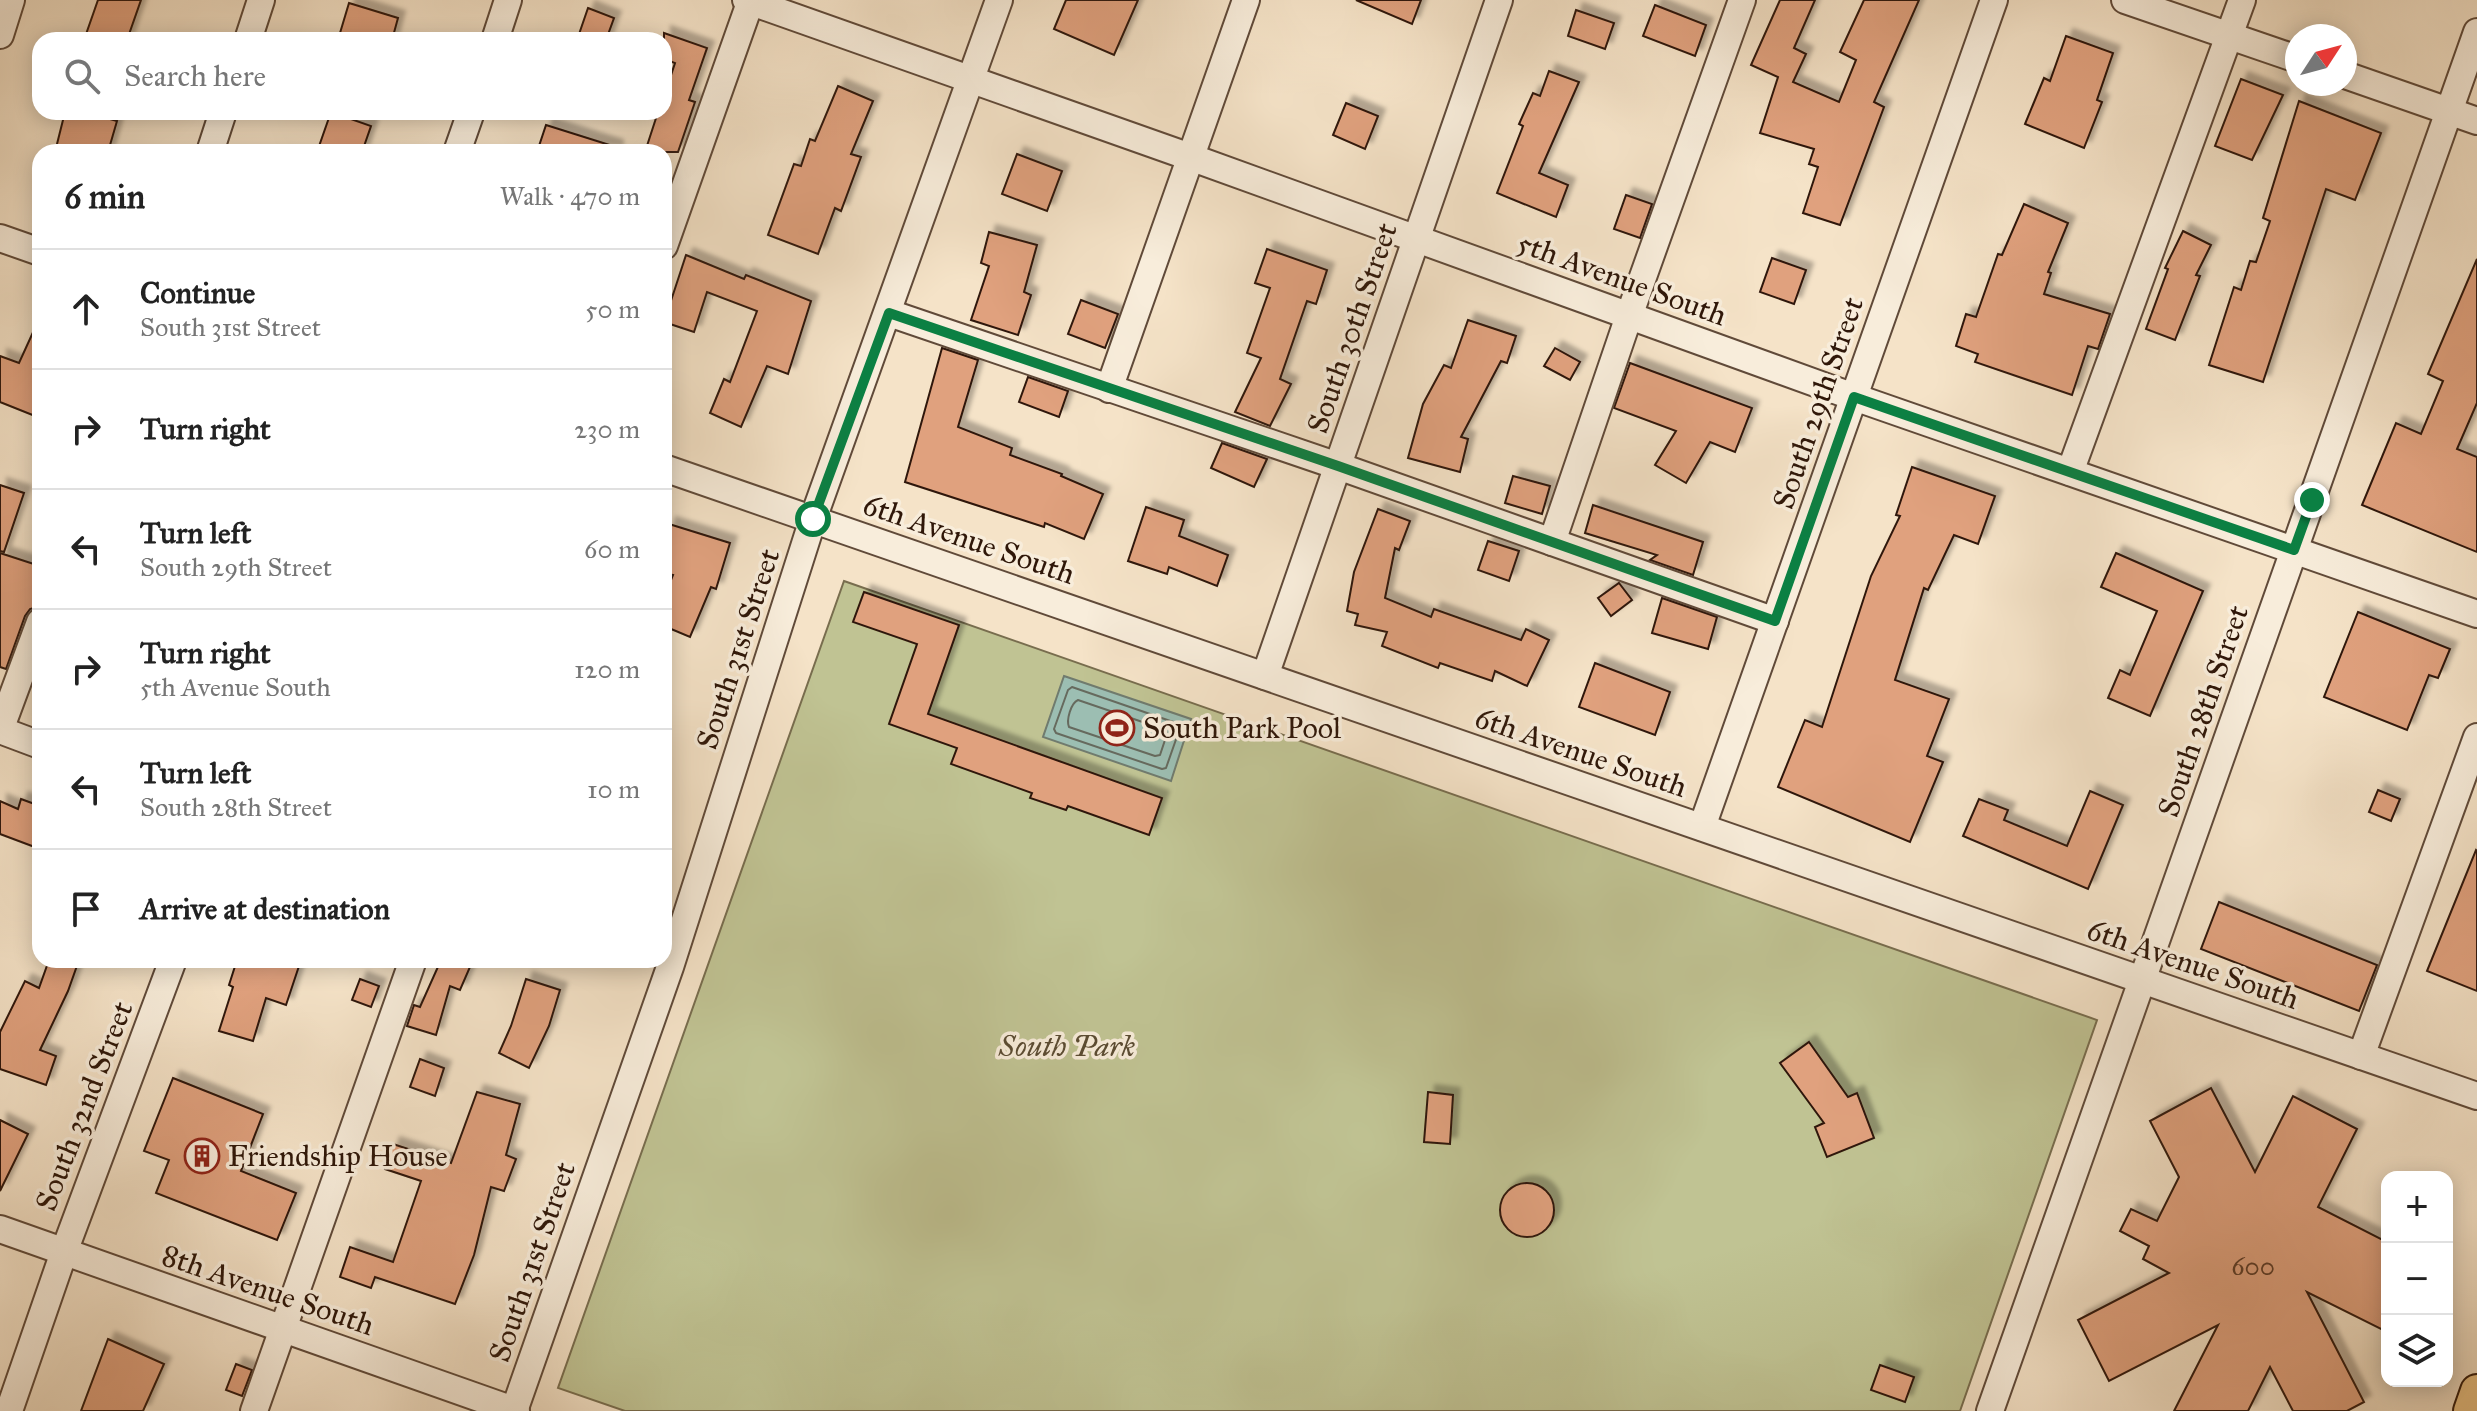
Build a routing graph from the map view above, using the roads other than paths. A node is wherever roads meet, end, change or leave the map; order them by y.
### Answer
1 (11, 0) edge
2 (261, 0) edge
3 (508, 0) edge
4 (999, 0) edge
5 (1246, 0) edge
6 (1499, 0) edge
7 (1742, 0) edge
8 (1994, 0) edge
9 (2125, 0) edge
10 (2242, 0) edge
11 (749, 1) edge
12 (251, 32) edge
13 (498, 32) edge
14 (2477, 32) edge
15 (0, 35) edge
16 (2229, 36) junction
17 (2285, 55) edge
18 (971, 79) junction
19 (2357, 79) edge
20 (2449, 111) junction
21 (220, 120) edge
22 (468, 120) edge
23 (2477, 121) edge
24 (213, 144) edge
25 (460, 144) edge
26 (1190, 157) junction
27 (672, 223) edge
28 (0, 238) edge
29 (1417, 239) junction
30 (32, 249) edge
31 (889, 313) junction
32 (1629, 316) junction
33 (1109, 389) junction
34 (1854, 397) junction
35 (1338, 466) junction
36 (672, 471) edge
37 (2070, 472) junction
38 (813, 519) junction
39 (1552, 542) junction
40 (2294, 550) junction
41 (2477, 614) edge
42 (1775, 621) junction
43 (32, 644) edge
44 (1265, 676) junction
45 (0, 730) edge
46 (2477, 737) edge
47 (32, 742) edge
48 (1702, 827) junction
49 (672, 929) edge
50 (170, 968) edge
51 (410, 968) edge
52 (659, 968) edge
53 (2142, 980) junction
54 (2361, 1056) junction
55 (2477, 1096) edge
56 (0, 1229) edge
57 (64, 1252) junction
58 (282, 1329) junction
59 (2477, 1391) edge
60 (9, 1411) edge
61 (254, 1411) edge
62 (515, 1411) edge
63 (1990, 1411) edge
64 (2470, 1411) edge

1 - 15 street
2 - 12 street
3 - 13 street
4 - 18 street, South 31st Street
5 - 26 street
6 - 29 street, South 30th Street
7 - 32 street
8 - 34 street, South 29th Street
9 - 16 street
10 - 16 street
11 - 18 street, 5th Avenue South
11 - 27 street
14 - 20 street, South 28th Street
16 - 17 street
16 - 37 street
18 - 26 street, 5th Avenue South
18 - 31 street, South 31st Street
19 - 20 street
20 - 23 street
20 - 40 street, South 28th Street
21 - 24 street
22 - 25 street
26 - 29 street, 5th Avenue South
26 - 33 street
28 - 30 street
29 - 32 street, 5th Avenue South
29 - 35 street, South 30th Street
31 - 33 street
31 - 38 street, South 31st Street
32 - 34 street, 5th Avenue South
32 - 39 street
33 - 35 street
34 - 37 street, 5th Avenue South
34 - 42 street, South 29th Street
35 - 39 street
35 - 44 street, South 30th Street
36 - 38 street, 6th Avenue South
37 - 40 street, 5th Avenue South
38 - 44 street, 6th Avenue South
38 - 49 street, South 31st Street
39 - 42 street
40 - 41 street, 5th Avenue South
40 - 53 street, South 28th Street
42 - 48 street, South 29th Street
43 - 45 street
44 - 48 street, 6th Avenue South
45 - 47 street
46 - 54 street
48 - 53 street, 6th Avenue South
50 - 57 street, South 32nd Street
51 - 58 street
52 - 62 street, South 31st Street
53 - 54 street, 6th Avenue South
53 - 63 street, South 28th Street
54 - 55 street, 6th Avenue South
56 - 57 street, 8th Avenue South
57 - 58 street, 8th Avenue South
57 - 60 street, South 32nd Street
58 - 61 street
58 - 62 street, 8th Avenue South
59 - 64 main road

